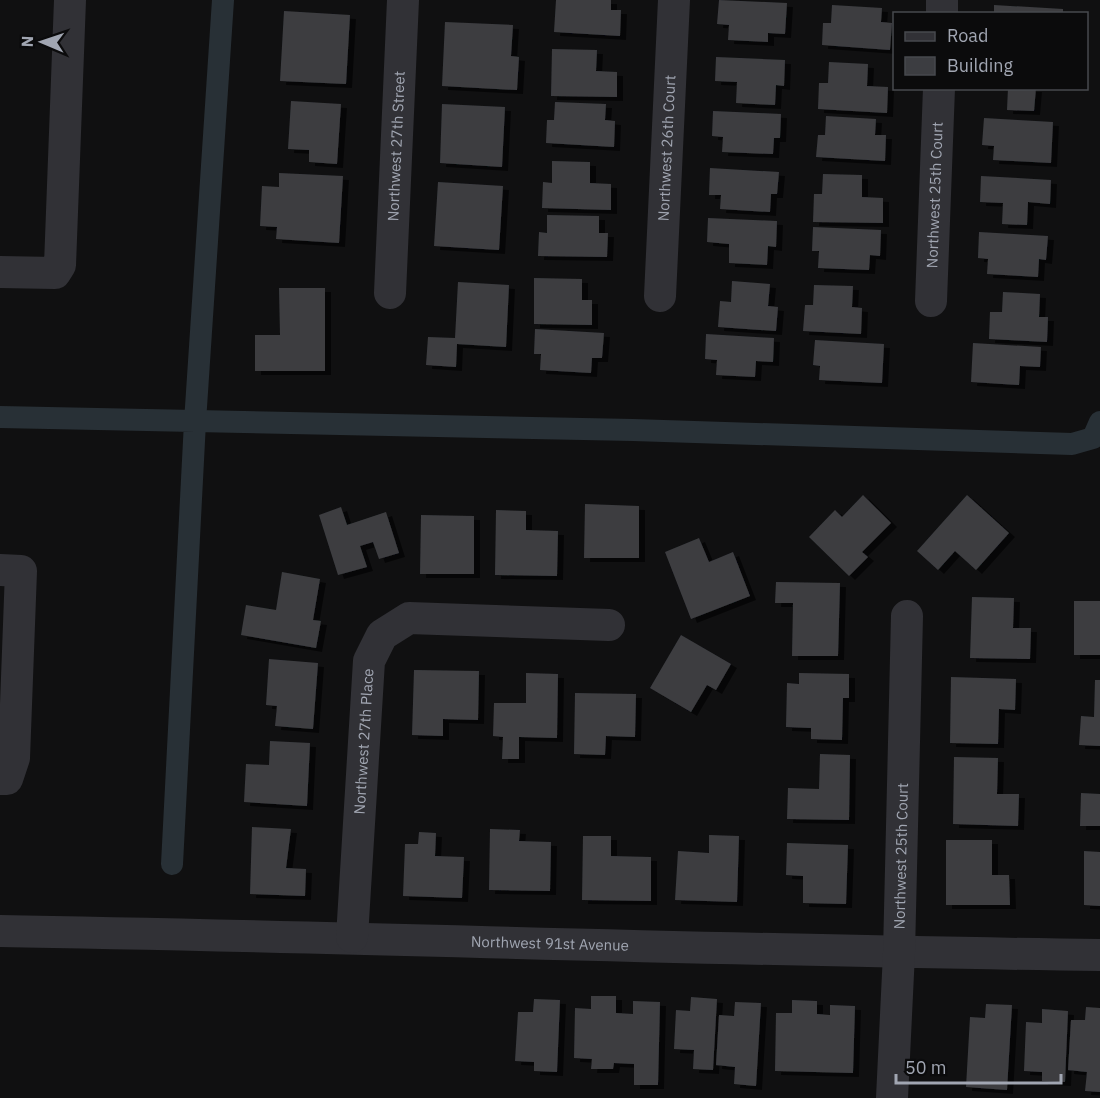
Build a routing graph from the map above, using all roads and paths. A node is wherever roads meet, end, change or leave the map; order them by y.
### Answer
1 (70, 0) edge
2 (403, 0) edge
3 (675, 0) edge
4 (939, 90) edge
5 (0, 272) edge
6 (390, 293) dead end
7 (660, 296) dead end
8 (931, 301) dead end
9 (0, 570) edge
10 (907, 616) dead end
11 (609, 625) dead end
12 (0, 779) edge
13 (0, 931) edge
14 (352, 937) junction
15 (899, 953) junction
16 (1100, 955) edge
17 (892, 1098) edge

1 - 5 street
2 - 6 street, Northwest 27th Street
3 - 7 street, Northwest 26th Court
4 - 8 street, Northwest 25th Court
9 - 12 street
10 - 15 street, Northwest 25th Court
11 - 14 street, Northwest 27th Place
13 - 14 street, Northwest 91st Avenue
14 - 15 street, Northwest 91st Avenue
15 - 16 street, Northwest 91st Avenue
15 - 17 street, Northwest 25th Court

